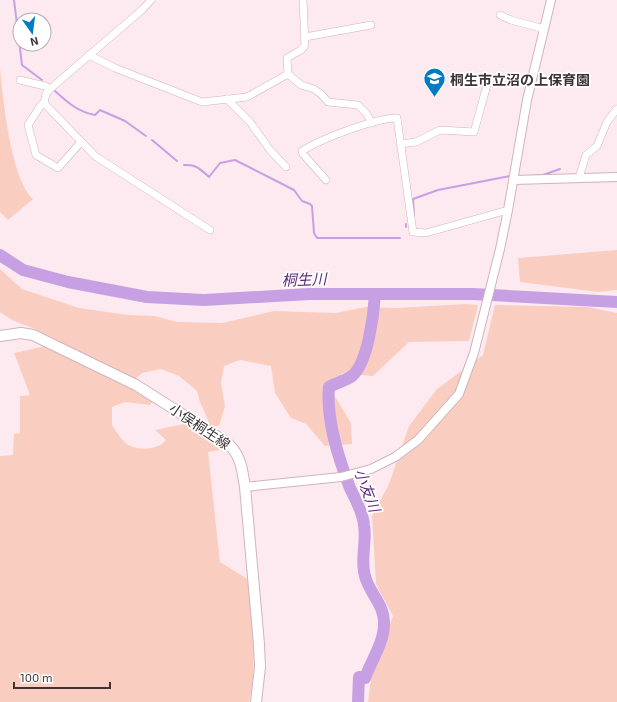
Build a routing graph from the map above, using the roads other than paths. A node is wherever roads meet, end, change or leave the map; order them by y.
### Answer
1 (151, 0) edge
2 (303, 0) edge
3 (551, 0) edge
4 (500, 15) dead end
5 (371, 25) dead end
6 (544, 29) junction
7 (305, 37) junction
8 (89, 55) junction
9 (288, 74) junction
10 (20, 80) dead end
11 (487, 85) dead end
12 (50, 89) junction
13 (227, 99) junction
14 (44, 103) junction
15 (617, 109) edge
16 (372, 124) junction
17 (80, 142) junction
18 (400, 144) junction
19 (286, 166) dead end
20 (617, 177) edge
21 (579, 178) junction
22 (326, 180) dead end
23 (514, 180) junction
24 (508, 210) junction
25 (210, 230) dead end
26 (0, 336) edge
27 (245, 487) junction
28 (256, 702) edge

1 - 8 street
2 - 7 street
3 - 6 street
4 - 6 street
5 - 7 street
6 - 23 street
7 - 9 street
8 - 12 street
8 - 13 street
9 - 13 street
9 - 16 street
10 - 12 street
11 - 18 street
12 - 14 street
13 - 19 street
14 - 17 street
14 - 17 street
15 - 21 street
16 - 18 street
16 - 22 street
17 - 25 street
18 - 24 street
20 - 21 street
21 - 23 street
23 - 24 street
24 - 27 street
26 - 27 main road, 小俣桐生線
27 - 28 main road, 小俣桐生線

